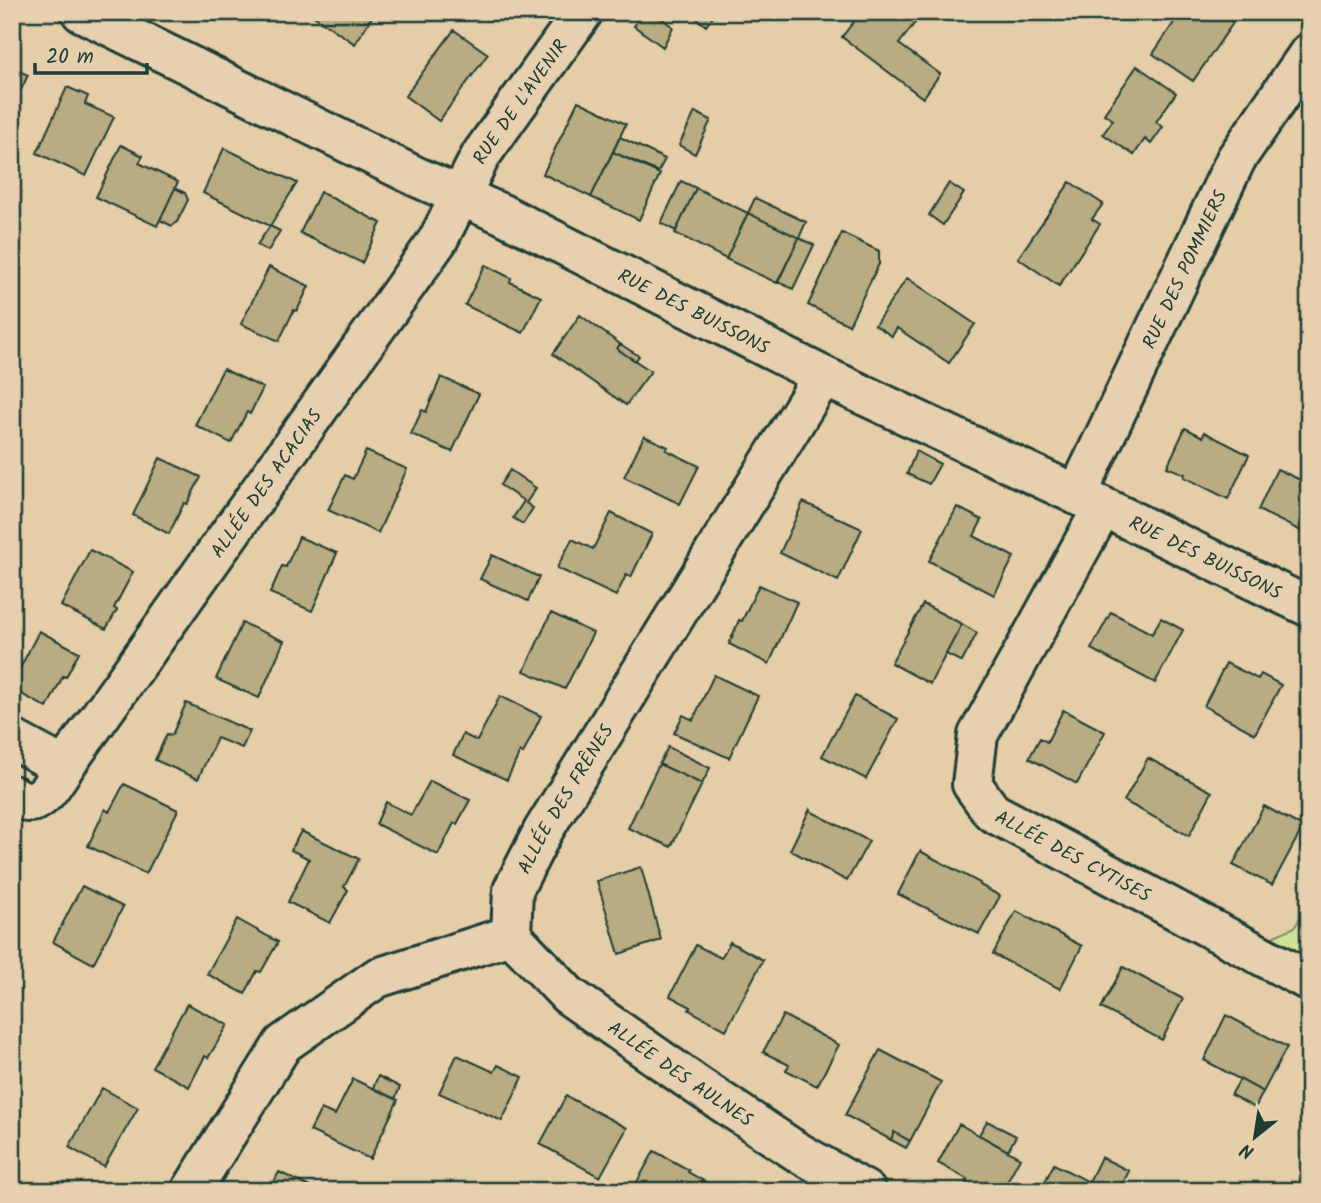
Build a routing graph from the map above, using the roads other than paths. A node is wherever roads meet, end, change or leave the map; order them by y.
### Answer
1 (81, 12) edge
2 (583, 12) edge
3 (1309, 53) edge
4 (460, 195) junction
5 (823, 376) junction
6 (1090, 501) junction
7 (1309, 607) edge
8 (12, 739) edge
9 (64, 767) junction
10 (12, 794) edge
11 (511, 935) junction
12 (1309, 981) edge
13 (191, 1191) edge
14 (866, 1191) edge

1 - 4 street, RUE DES BUISSONS
2 - 4 street, RUE DE L'AVENIR
3 - 6 street, RUE DES POMMIERS
4 - 5 street, RUE DES BUISSONS
4 - 9 street, ALLÉE DES ACACIAS
5 - 6 street, RUE DES BUISSONS
5 - 11 street, ALLÉE DES FRÊNES
6 - 7 street, RUE DES BUISSONS
6 - 12 street, ALLÉE DES CYTISES
8 - 9 street
9 - 10 street, ALLÉE DES ACACIAS
11 - 13 street
11 - 14 street, ALLÉE DES AULNES

